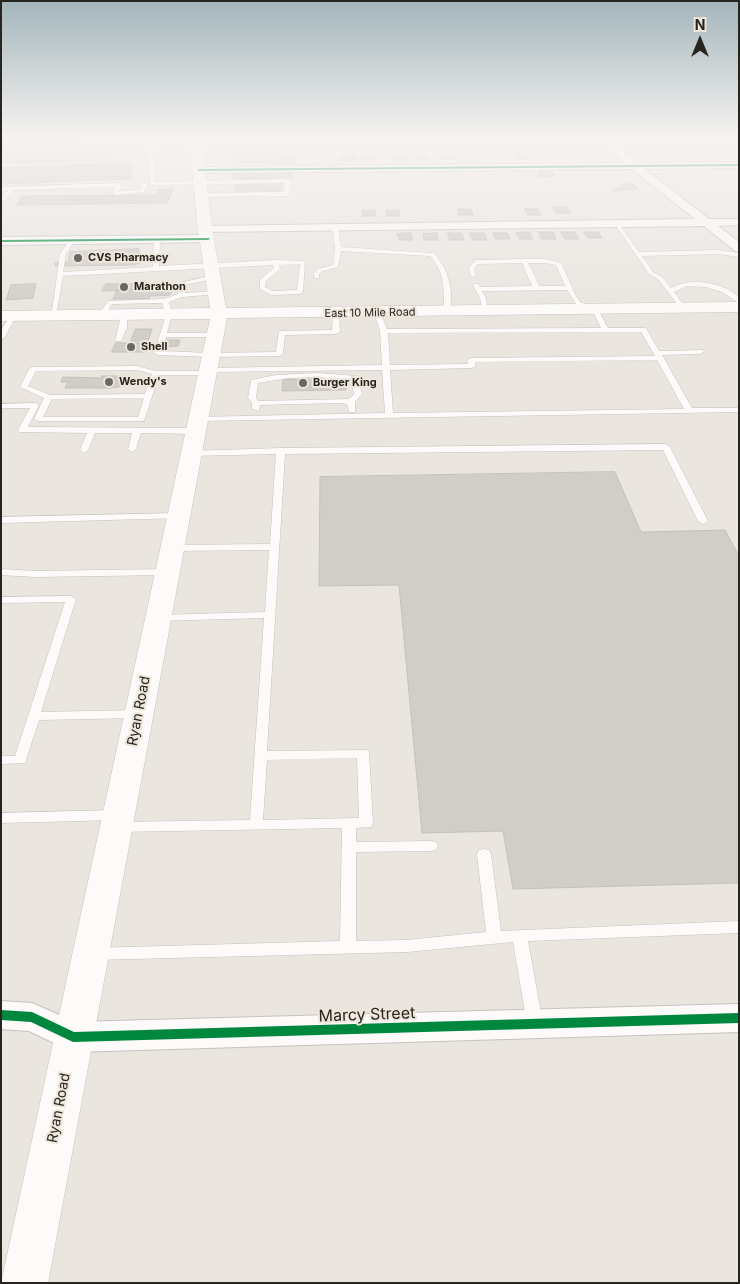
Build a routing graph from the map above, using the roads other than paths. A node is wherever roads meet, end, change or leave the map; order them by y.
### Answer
1 (202, 197) edge
2 (673, 197) edge
3 (739, 222) edge
4 (706, 223) junction
5 (616, 224) junction
6 (335, 227) junction
7 (207, 234) junction
8 (157, 239) junction
9 (72, 240) junction
10 (1, 241) edge
11 (739, 248) edge
12 (338, 249) junction
13 (637, 254) junction
14 (739, 255) edge
15 (524, 261) junction
16 (276, 266) junction
17 (156, 268) junction
18 (213, 270) junction
19 (60, 274) junction
20 (317, 277) dead end
21 (536, 288) junction
22 (570, 288) junction
23 (478, 289) junction
24 (670, 291) junction
25 (216, 293) junction
26 (181, 295) junction
27 (739, 301) edge
28 (739, 307) edge
29 (167, 308) junction
30 (683, 308) junction
31 (595, 309) junction
32 (447, 311) junction
33 (485, 311) junction
34 (377, 312) junction
35 (336, 313) junction
36 (219, 314) junction
37 (7, 316) edge
38 (101, 316) junction
39 (124, 316) junction
40 (53, 317) junction
41 (606, 330) junction
42 (384, 332) junction
43 (164, 335) junction
44 (215, 335) junction
45 (1, 337) edge
46 (118, 339) dead end
47 (700, 352) dead end
48 (658, 355) junction
49 (208, 366) junction
50 (387, 367) junction
51 (156, 373) junction
52 (147, 396) junction
53 (49, 397) junction
54 (352, 402) junction
55 (256, 403) junction
56 (1, 406) edge
57 (736, 410) dead end
58 (689, 411) junction
59 (352, 416) junction
60 (389, 416) junction
61 (256, 418) junction
62 (196, 425) junction
63 (92, 430) junction
64 (137, 431) junction
65 (132, 449) dead end
66 (84, 450) dead end
67 (280, 451) junction
68 (191, 453) junction
69 (178, 516) junction
70 (1, 520) edge
71 (703, 521) dead end
72 (275, 546) junction
73 (169, 560) junction
74 (1, 572) edge
75 (1, 600) edge
76 (270, 615) junction
77 (157, 618) junction
78 (138, 714) junction
79 (33, 716) junction
80 (261, 756) junction
81 (1, 760) edge
82 (1, 818) edge
83 (116, 821) junction
84 (348, 823) junction
85 (256, 825) junction
86 (431, 846) dead end
87 (349, 847) junction
88 (484, 854) dead end
89 (739, 927) edge
90 (519, 935) junction
91 (494, 937) junction
92 (348, 947) junction
93 (89, 954) junction
94 (1, 1015) edge
95 (739, 1018) edge
96 (535, 1024) junction
97 (73, 1037) junction
98 (24, 1283) edge

1 - 7 main road, Ryan Road
2 - 4 street
3 - 4 street
4 - 5 street
4 - 11 street
5 - 6 street
5 - 13 lane
6 - 7 street
6 - 12 lane
7 - 8 street
7 - 18 main road, Ryan Road
8 - 9 street
8 - 17 lane
9 - 10 street
9 - 19 lane
12 - 20 lane
12 - 32 lane
13 - 14 lane
13 - 24 lane
15 - 21 lane
15 - 22 lane
15 - 23 lane
16 - 16 lane
16 - 18 lane
17 - 18 lane
17 - 19 lane
18 - 25 main road, Ryan Road
18 - 26 lane
19 - 40 lane
21 - 22 lane
21 - 23 lane
22 - 31 lane
23 - 33 lane
24 - 27 lane
24 - 30 lane
25 - 26 lane
25 - 36 main road, Ryan Road
26 - 29 lane
28 - 30 main road, East 10 Mile Road
29 - 36 main road, East 10 Mile Road
29 - 38 lane
29 - 39 main road, East 10 Mile Road
29 - 43 lane
30 - 31 main road, East 10 Mile Road
31 - 33 main road, East 10 Mile Road
31 - 41 lane
32 - 33 main road, East 10 Mile Road
32 - 34 main road, East 10 Mile Road
34 - 35 main road, East 10 Mile Road
34 - 42 lane
35 - 36 main road, East 10 Mile Road
35 - 49 lane
36 - 44 main road, Ryan Road
37 - 40 main road, East 10 Mile Road
37 - 45 lane
38 - 39 main road, East 10 Mile Road
38 - 40 main road, East 10 Mile Road
39 - 46 lane
41 - 42 lane
41 - 48 lane
42 - 50 lane
43 - 44 lane
43 - 49 lane
44 - 49 main road, Ryan Road
47 - 48 lane
48 - 50 lane
48 - 58 lane
49 - 50 lane
49 - 51 lane
49 - 62 main road, Ryan Road
50 - 60 lane
51 - 52 lane
51 - 53 lane
52 - 53 lane
52 - 53 lane
54 - 55 lane
54 - 55 lane
54 - 59 lane
55 - 61 lane
56 - 63 lane
57 - 58 lane
58 - 60 lane
59 - 60 lane
59 - 61 lane
61 - 62 lane
62 - 64 lane
62 - 68 main road, Ryan Road
63 - 64 lane
63 - 66 lane
64 - 65 lane
67 - 68 lane
67 - 71 lane
67 - 72 lane
68 - 69 main road, Ryan Road
69 - 70 lane
69 - 73 main road, Ryan Road
72 - 73 lane
72 - 76 lane
73 - 74 lane
73 - 77 main road, Ryan Road
75 - 79 lane
76 - 77 lane
76 - 80 lane
77 - 78 main road, Ryan Road
78 - 79 lane
78 - 83 main road, Ryan Road
79 - 81 lane
80 - 84 lane
80 - 85 lane
82 - 83 lane
83 - 85 lane
83 - 93 main road, Ryan Road
84 - 85 lane
84 - 87 lane
86 - 87 lane
87 - 92 lane
88 - 91 lane
89 - 90 lane
90 - 91 lane
90 - 96 lane
91 - 92 lane
92 - 93 lane
93 - 97 main road, Ryan Road
94 - 97 street, Marcy Street
95 - 96 street, Marcy Street
96 - 97 street, Marcy Street
97 - 98 main road, Ryan Road

